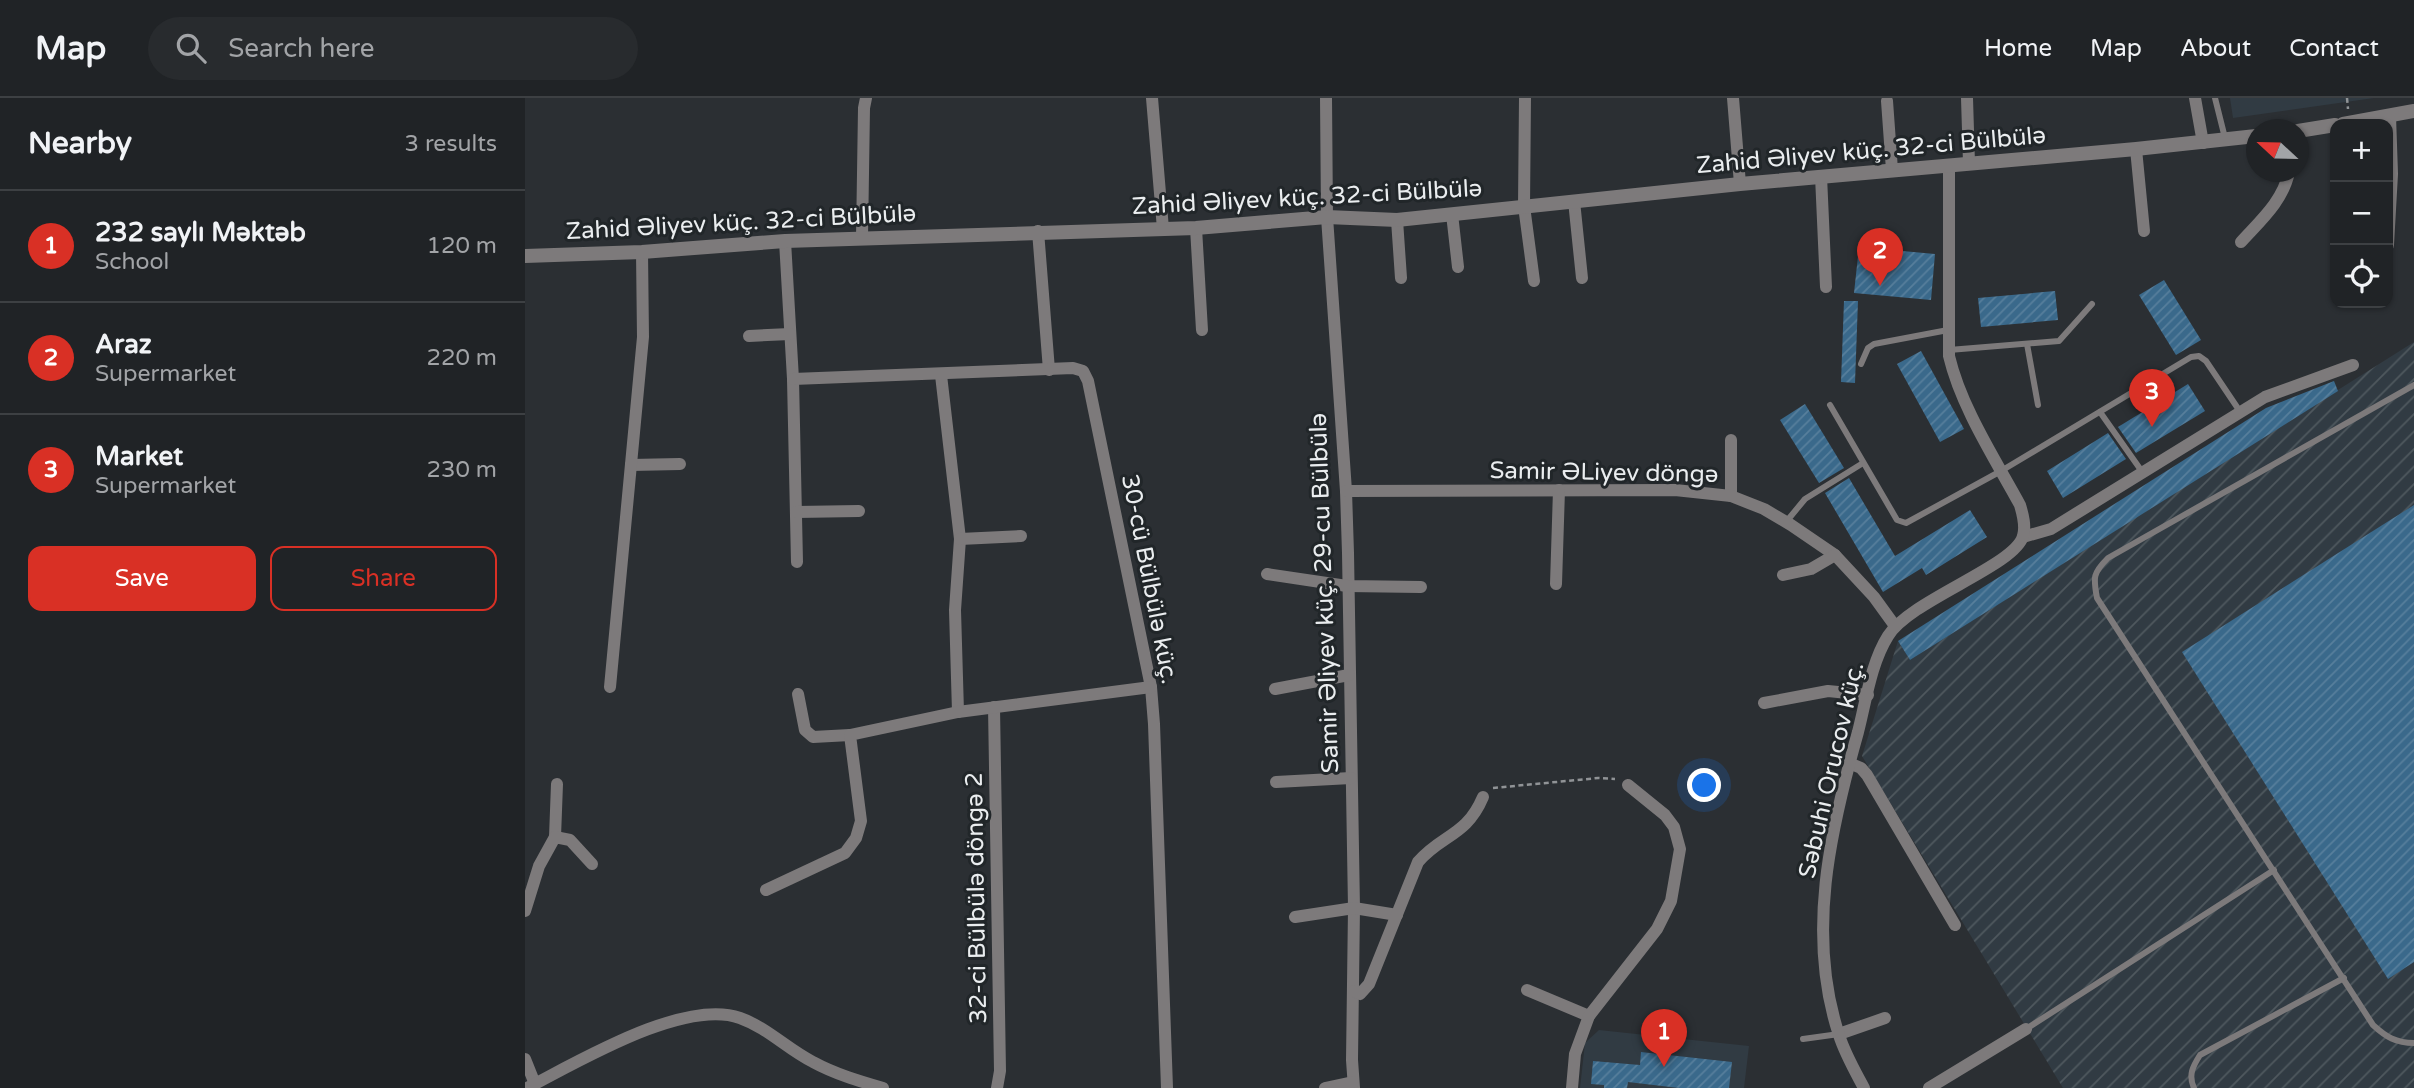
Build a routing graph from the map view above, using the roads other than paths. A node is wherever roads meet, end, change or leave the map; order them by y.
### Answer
1 (866, 98) edge
2 (1152, 98) edge
3 (1326, 98) edge
4 (1525, 98) edge
5 (1733, 98) edge
6 (1967, 98) edge
7 (2195, 98) edge
8 (2215, 98) edge
9 (1887, 101) dead end
10 (2414, 111) edge
11 (2390, 116) junction
12 (2372, 119) edge
13 (2330, 126) edge
14 (2309, 129) edge
15 (2246, 137) edge
16 (2225, 140) junction
17 (2203, 143) junction
18 (2137, 149) junction
19 (1969, 163) junction
20 (1949, 166) junction
21 (1892, 170) junction
22 (1821, 176) junction
23 (2287, 182) edge
24 (2392, 182) edge
25 (1740, 184) junction
26 (1574, 201) junction
27 (1524, 206) junction
28 (1452, 214) junction
29 (1327, 216) junction
30 (1397, 220) junction
31 (1195, 228) junction
32 (1163, 229) junction
33 (1038, 231) junction
34 (2144, 231) dead end
35 (862, 237) junction
36 (785, 241) junction
37 (2241, 242) dead end
38 (642, 252) junction
39 (525, 256) edge
40 (1458, 267) dead end
41 (1401, 278) dead end
42 (1582, 278) dead end
43 (1534, 281) dead end
44 (1826, 287) dead end
45 (2092, 304) dead end
46 (1202, 330) dead end
47 (1948, 330) junction
48 (790, 334) junction
49 (749, 336) dead end
50 (2027, 344) junction
51 (1949, 350) junction
52 (1861, 364) dead end
53 (2353, 365) dead end
54 (1049, 370) junction
55 (941, 375) junction
56 (793, 379) junction
57 (2414, 385) edge
58 (1830, 405) dead end
59 (2038, 405) dead end
60 (2101, 412) junction
61 (2241, 413) junction
62 (1731, 440) dead end
63 (1863, 463) junction
64 (680, 464) dead end
65 (631, 465) junction
66 (2001, 471) junction
67 (2143, 473) junction
68 (1559, 490) junction
69 (1346, 491) junction
70 (1731, 496) junction
71 (859, 511) dead end
72 (796, 512) junction
73 (1786, 522) junction
74 (1021, 536) dead end
75 (2023, 537) junction
76 (960, 539) junction
77 (1835, 555) junction
78 (797, 562) dead end
79 (1267, 574) dead end
80 (1783, 575) dead end
81 (1556, 584) dead end
82 (1347, 586) junction
83 (1421, 587) dead end
84 (1895, 626) junction
85 (1349, 675) junction
86 (610, 687) dead end
87 (1151, 687) junction
88 (1275, 689) dead end
89 (798, 694) dead end
90 (1868, 695) junction
91 (1764, 702) dead end
92 (994, 707) junction
93 (958, 712) junction
94 (851, 735) junction
95 (1849, 763) junction
96 (1350, 778) junction
97 (1276, 782) dead end
98 (557, 784) dead end
99 (1628, 785) road end
100 (1483, 797) road end
101 (555, 837) junction
102 (592, 864) dead end
103 (2274, 870) junction
104 (766, 890) dead end
105 (1354, 908) junction
106 (525, 911) edge
107 (1397, 915) junction
108 (1296, 917) dead end
109 (1955, 925) dead end
110 (2344, 978) junction
111 (1527, 990) dead end
112 (1354, 991) junction
113 (1589, 1016) junction
114 (1885, 1018) dead end
115 (2026, 1029) joint
116 (1839, 1034) junction
117 (1803, 1039) dead end
118 (2414, 1043) edge
119 (525, 1059) edge
120 (1353, 1085) edge
121 (531, 1086) edge
122 (883, 1088) edge
123 (997, 1088) edge
124 (1167, 1088) edge
125 (1325, 1088) edge
126 (1572, 1088) edge
127 (1864, 1088) edge
128 (1929, 1088) edge
129 (2195, 1088) edge

1 - 35 street
2 - 32 street
3 - 29 street, Samir Əliyev küç. 29-cu Bülbülə
4 - 27 street
5 - 25 street
6 - 19 street
7 - 17 street
8 - 16 lane
9 - 21 street
10 - 11 street
11 - 12 street
11 - 24 street
13 - 14 street
15 - 16 street, Zahid Əliyev küç. 32-ci Bülbülə
16 - 17 street, Zahid Əliyev küç. 32-ci Bülbülə
17 - 18 street, Zahid Əliyev küç. 32-ci Bülbülə
18 - 19 street, Zahid Əliyev küç. 32-ci Bülbülə
18 - 34 street
19 - 20 street, Zahid Əliyev küç. 32-ci Bülbülə
20 - 21 street, Zahid Əliyev küç. 32-ci Bülbülə
20 - 47 street
21 - 22 street, Zahid Əliyev küç. 32-ci Bülbülə
22 - 25 street, Zahid Əliyev küç. 32-ci Bülbülə
22 - 44 street
23 - 37 street
25 - 26 street, Zahid Əliyev küç. 32-ci Bülbülə
26 - 27 street, Zahid Əliyev küç. 32-ci Bülbülə
26 - 42 street
27 - 28 street, Zahid Əliyev küç. 32-ci Bülbülə
27 - 43 street
28 - 30 street, Zahid Əliyev küç. 32-ci Bülbülə
28 - 40 street
29 - 30 street, Zahid Əliyev küç. 32-ci Bülbülə
29 - 31 street, Zahid Əliyev küç. 32-ci Bülbülə
29 - 69 street, Samir Əliyev küç. 29-cu Bülbülə
30 - 41 street
31 - 32 street, Zahid Əliyev küç. 32-ci Bülbülə
31 - 46 street
32 - 33 street, Zahid Əliyev küç. 32-ci Bülbülə
33 - 35 street, Zahid Əliyev küç. 32-ci Bülbülə
33 - 54 street
35 - 36 street, Zahid Əliyev küç. 32-ci Bülbülə
36 - 38 street, Zahid Əliyev küç. 32-ci Bülbülə
36 - 48 street
38 - 39 street, Zahid Əliyev küç. 32-ci Bülbülə
38 - 65 street
45 - 50 lane
47 - 51 street
47 - 52 lane
48 - 49 street
48 - 56 street
50 - 51 lane
50 - 59 lane
51 - 66 street
53 - 61 street
54 - 55 street, 30-cü Bülbülə küç.
54 - 87 street, 30-cü Bülbülə küç.
55 - 56 street, 30-cü Bülbülə küç.
55 - 76 street
56 - 72 street
57 - 103 lane
58 - 63 lane
60 - 61 lane
60 - 66 lane
60 - 67 lane
61 - 67 street
62 - 70 street
63 - 66 lane
63 - 73 lane
64 - 65 street
65 - 86 street
66 - 75 street
67 - 75 street
68 - 69 street, Samir ƏLiyev döngə
68 - 70 street, Samir ƏLiyev döngə
68 - 81 street
69 - 82 street, Samir Əliyev küç. 29-cu Bülbülə
70 - 73 street, Samir ƏLiyev döngə
71 - 72 street
72 - 78 street
73 - 77 street, Samir ƏLiyev döngə
74 - 76 street
75 - 84 street, Səbuhi Orucov küç.
76 - 93 street
77 - 80 street
77 - 84 street, Samir ƏLiyev döngə
79 - 82 street
82 - 83 street
82 - 85 street, Samir Əliyev küç. 29-cu Bülbülə
84 - 90 street, Səbuhi Orucov küç.
85 - 88 street
85 - 96 street, Samir Əliyev küç. 29-cu Bülbülə
87 - 92 street
87 - 124 street, 30-cü Bülbülə küç.
89 - 94 street
90 - 91 street
90 - 95 street, Səbuhi Orucov küç.
92 - 93 street
92 - 123 street, 32-ci Bülbülə döngə 2
93 - 94 street
94 - 104 street
95 - 109 street
95 - 116 street, Səbuhi Orucov küç.
96 - 97 street
96 - 105 street, Samir Əliyev küç. 29-cu Bülbülə
98 - 101 street
99 - 113 street
100 - 107 street
101 - 102 street
101 - 106 street
103 - 110 lane
103 - 115 lane
105 - 107 street
105 - 108 street
105 - 112 street, Samir Əliyev küç. 29-cu Bülbülə
107 - 112 street
110 - 118 lane
110 - 129 lane
111 - 113 street
112 - 120 street, Samir Əliyev küç. 29-cu Bülbülə
113 - 126 street
114 - 116 street
115 - 128 street
116 - 117 lane
116 - 127 street, Səbuhi Orucov küç.
119 - 121 street
120 - 125 street
121 - 122 street

